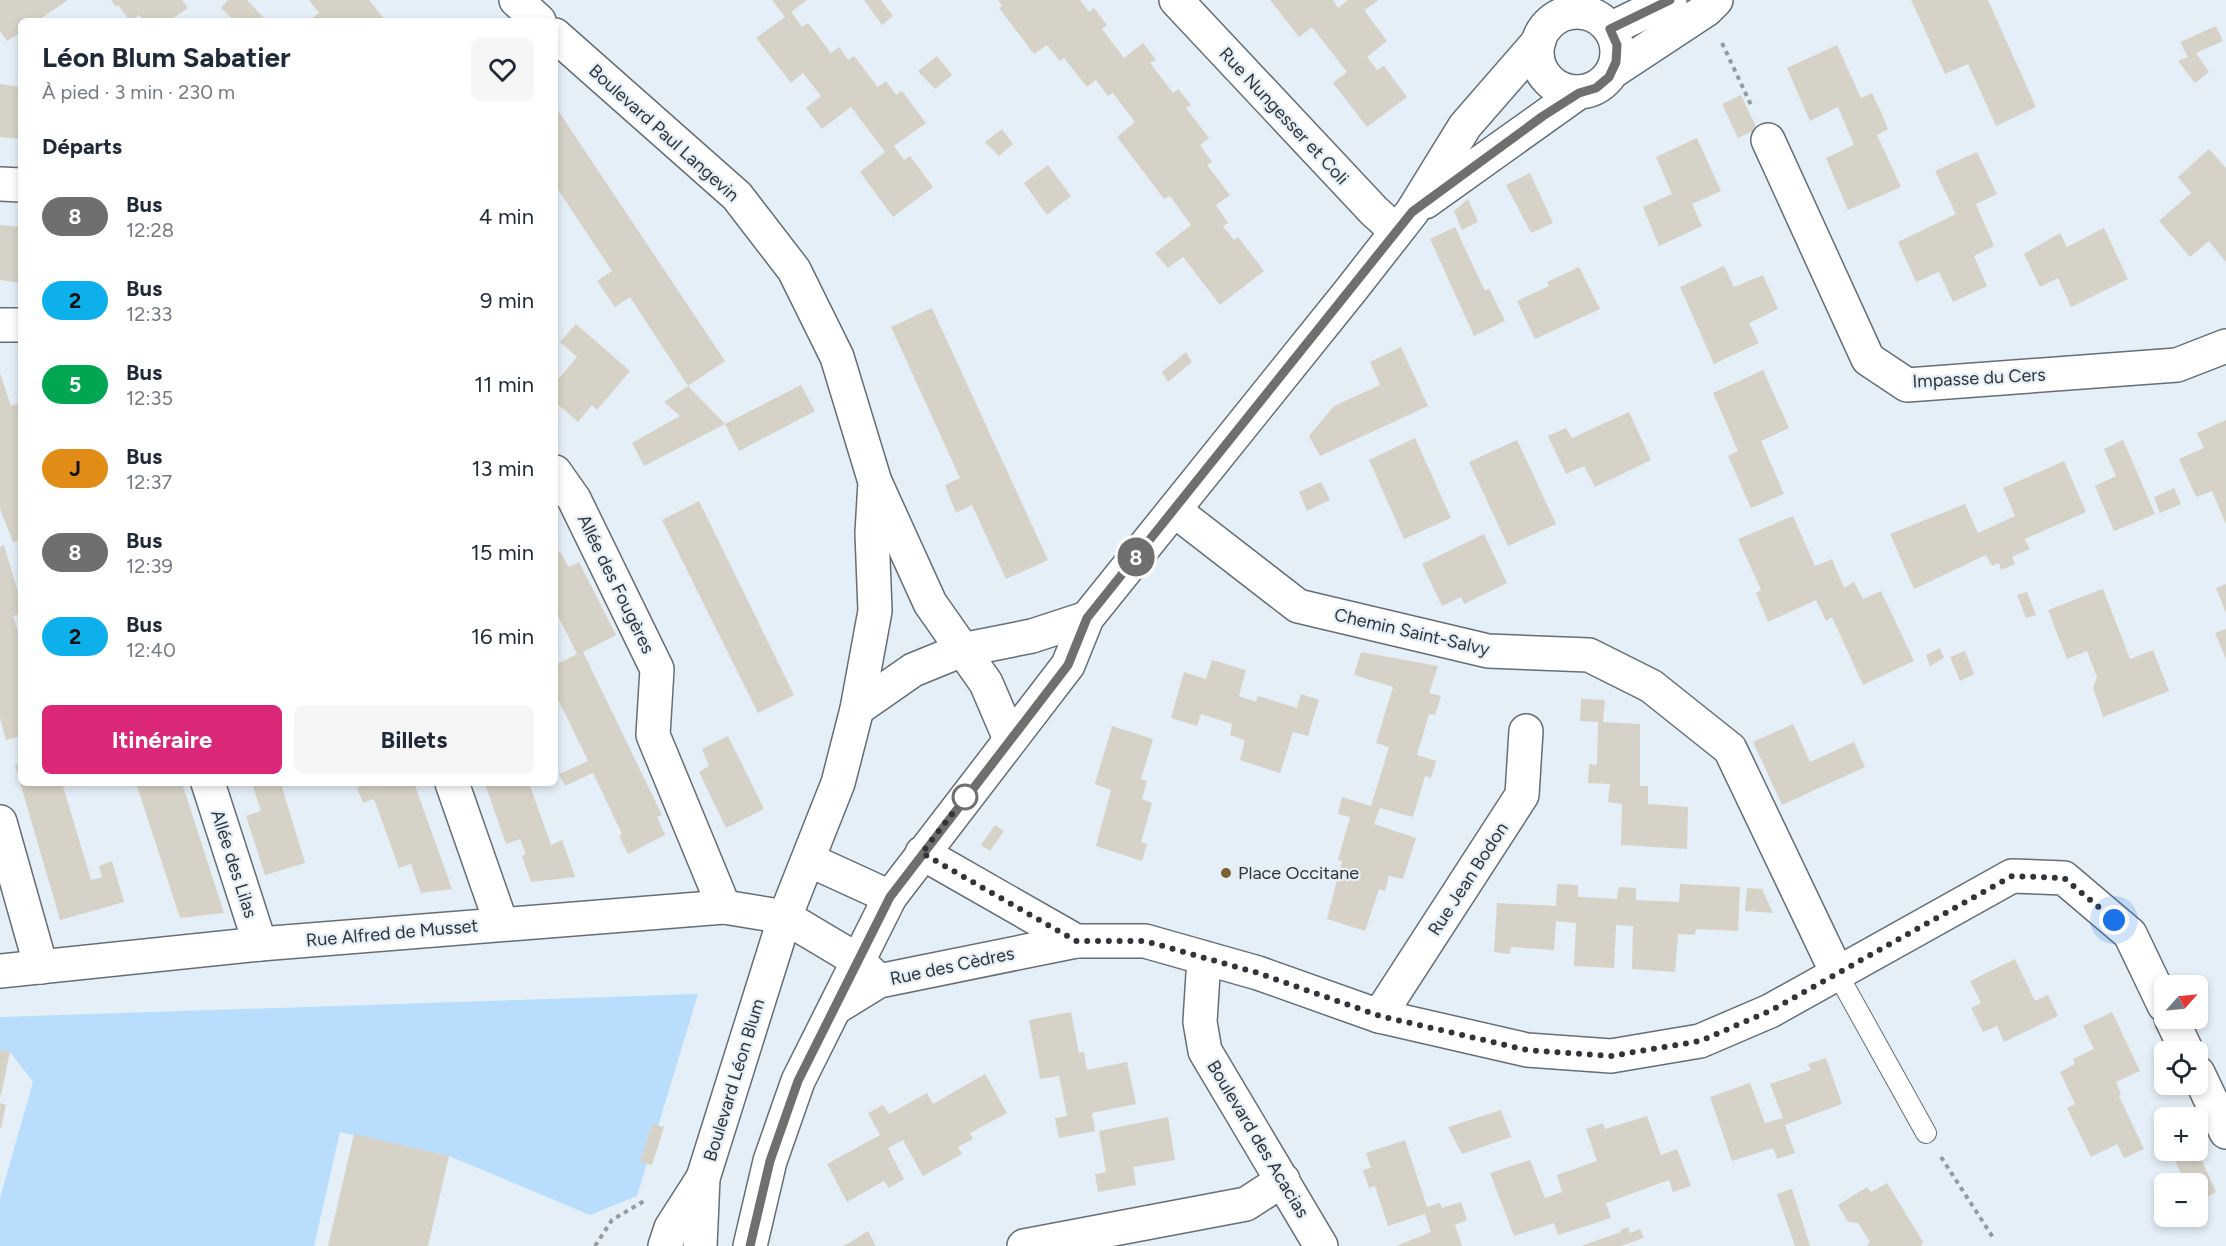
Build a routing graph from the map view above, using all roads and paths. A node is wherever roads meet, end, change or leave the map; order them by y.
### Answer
1 (516, 0) edge
2 (1176, 0) edge
3 (1670, 0) edge
4 (1711, 5) edge
5 (1570, 6) edge
6 (1606, 16) edge
7 (536, 18) edge
8 (558, 38) edge
9 (1539, 41) junction
10 (1612, 72) junction
11 (1579, 93) junction
12 (1768, 140) joint
13 (0, 184) edge
14 (18, 185) edge
15 (1403, 221) junction
16 (0, 325) edge
17 (18, 325) edge
18 (2226, 346) edge
19 (558, 476) edge
20 (875, 482) junction
21 (1174, 510) junction
22 (1087, 618) junction
23 (962, 650) junction
24 (857, 709) junction
25 (1526, 731) dead end
26 (1010, 739) junction
27 (209, 786) edge
28 (453, 786) edge
29 (0, 822) edge
30 (922, 853) junction
31 (809, 860) junction
32 (890, 897) junction
33 (724, 907) junction
34 (785, 917) junction
35 (501, 923) junction
36 (1076, 941) junction
37 (260, 944) junction
38 (1204, 958) junction
39 (41, 966) junction
40 (0, 971) edge
41 (868, 971) junction
42 (1837, 973) junction
43 (2154, 984) edge
44 (1380, 1016) junction
45 (2208, 1094) edge
46 (2226, 1132) edge
47 (1926, 1133) joint
48 (703, 1178) junction
49 (1283, 1180) junction
50 (1994, 1239) dead end
51 (665, 1246) edge
52 (700, 1246) edge
53 (750, 1246) edge
54 (1024, 1246) edge
55 (1321, 1246) edge

1 - 7 street
2 - 15 street, Rue Nungesser et Coli
3 - 6 street
4 - 10 street
4 - 12 path
5 - 6 street
5 - 9 street
6 - 10 street
8 - 20 street, Boulevard Paul Langevin
9 - 11 street
9 - 15 street
10 - 11 street
11 - 15 street
12 - 18 street, Impasse du Cers
13 - 14 street
15 - 21 street
16 - 17 street
19 - 33 street, Allée des Fougères
20 - 23 street
20 - 24 street, Boulevard Paul Langevin
21 - 22 street
21 - 42 street, Chemin Saint-Salvy
22 - 23 street
22 - 26 street
23 - 24 street
23 - 26 street
24 - 31 street, Boulevard Paul Langevin
25 - 44 street, Rue Jean Bodon
26 - 30 street
27 - 37 street, Allée des Lilas
28 - 35 street
29 - 39 street
30 - 32 street
30 - 36 street, Rue des Cèdres
31 - 32 street
31 - 34 street, Boulevard Paul Langevin
32 - 41 street
33 - 34 street, Rue Alfred de Musset
33 - 35 street, Rue Alfred de Musset
34 - 41 street
34 - 48 street, Boulevard Léon Blum
35 - 37 street, Rue Alfred de Musset
36 - 38 street, Rue des Cèdres
36 - 41 street, Rue des Cèdres
37 - 39 street, Rue Alfred de Musset
38 - 44 street, Rue des Cèdres
38 - 49 street, Boulevard des Acacias
39 - 40 street, Rue Alfred de Musset
41 - 53 street
42 - 43 street, Rue des Cèdres
42 - 44 street, Rue des Cèdres
42 - 47 lane
45 - 46 street
47 - 50 path
48 - 51 street
48 - 52 street, Boulevard Léon Blum
49 - 54 street
49 - 55 street, Boulevard des Acacias

